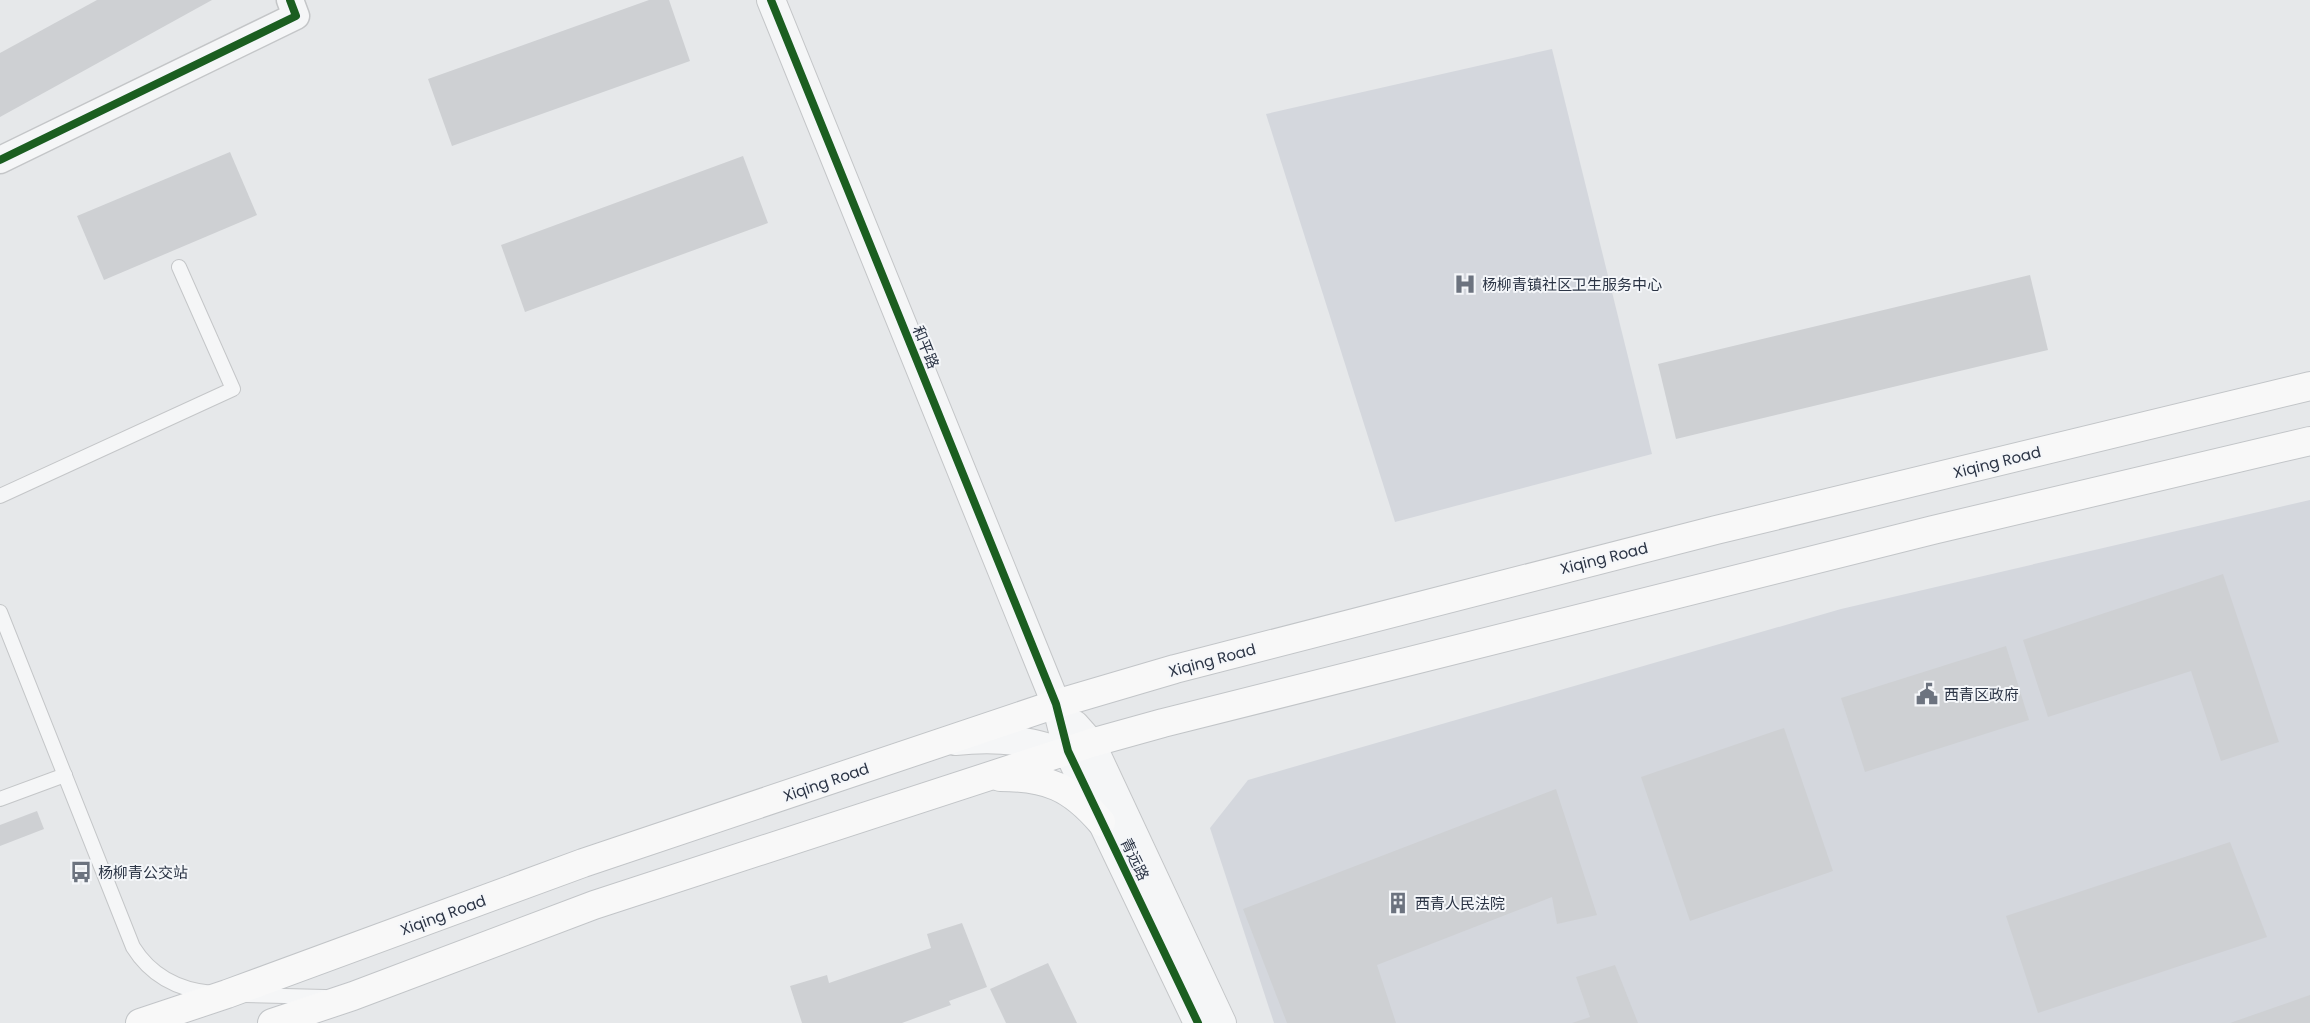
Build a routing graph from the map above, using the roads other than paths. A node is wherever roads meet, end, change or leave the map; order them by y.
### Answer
1 (290, 0) edge
2 (772, 0) edge
3 (0, 160) edge
4 (179, 268) dead end
5 (2310, 386) edge
6 (2310, 441) edge
7 (0, 496) edge
8 (0, 612) edge
9 (1056, 704) junction
10 (938, 743) junction
11 (1073, 751) junction
12 (65, 775) junction
13 (976, 780) junction
14 (0, 799) edge
15 (1113, 818) junction
16 (227, 994) junction
17 (353, 996) junction
18 (140, 1023) edge
19 (272, 1023) edge
20 (1198, 1023) edge
21 (1222, 1023) edge

1 - 3 street
2 - 9 street, 和平路
4 - 7 lane
5 - 9 main road, Xiqing Road
6 - 11 main road
8 - 12 lane
9 - 10 main road, Xiqing Road
9 - 11 street, 青远路
10 - 11 street
10 - 16 main road, Xiqing Road
11 - 13 main road
11 - 15 street, 青远路
12 - 14 lane
12 - 16 lane
13 - 15 main road
13 - 17 main road
15 - 20 street, 青远路
15 - 21 street, 青远路
16 - 17 lane
16 - 18 main road, Xiqing Road
17 - 19 main road

